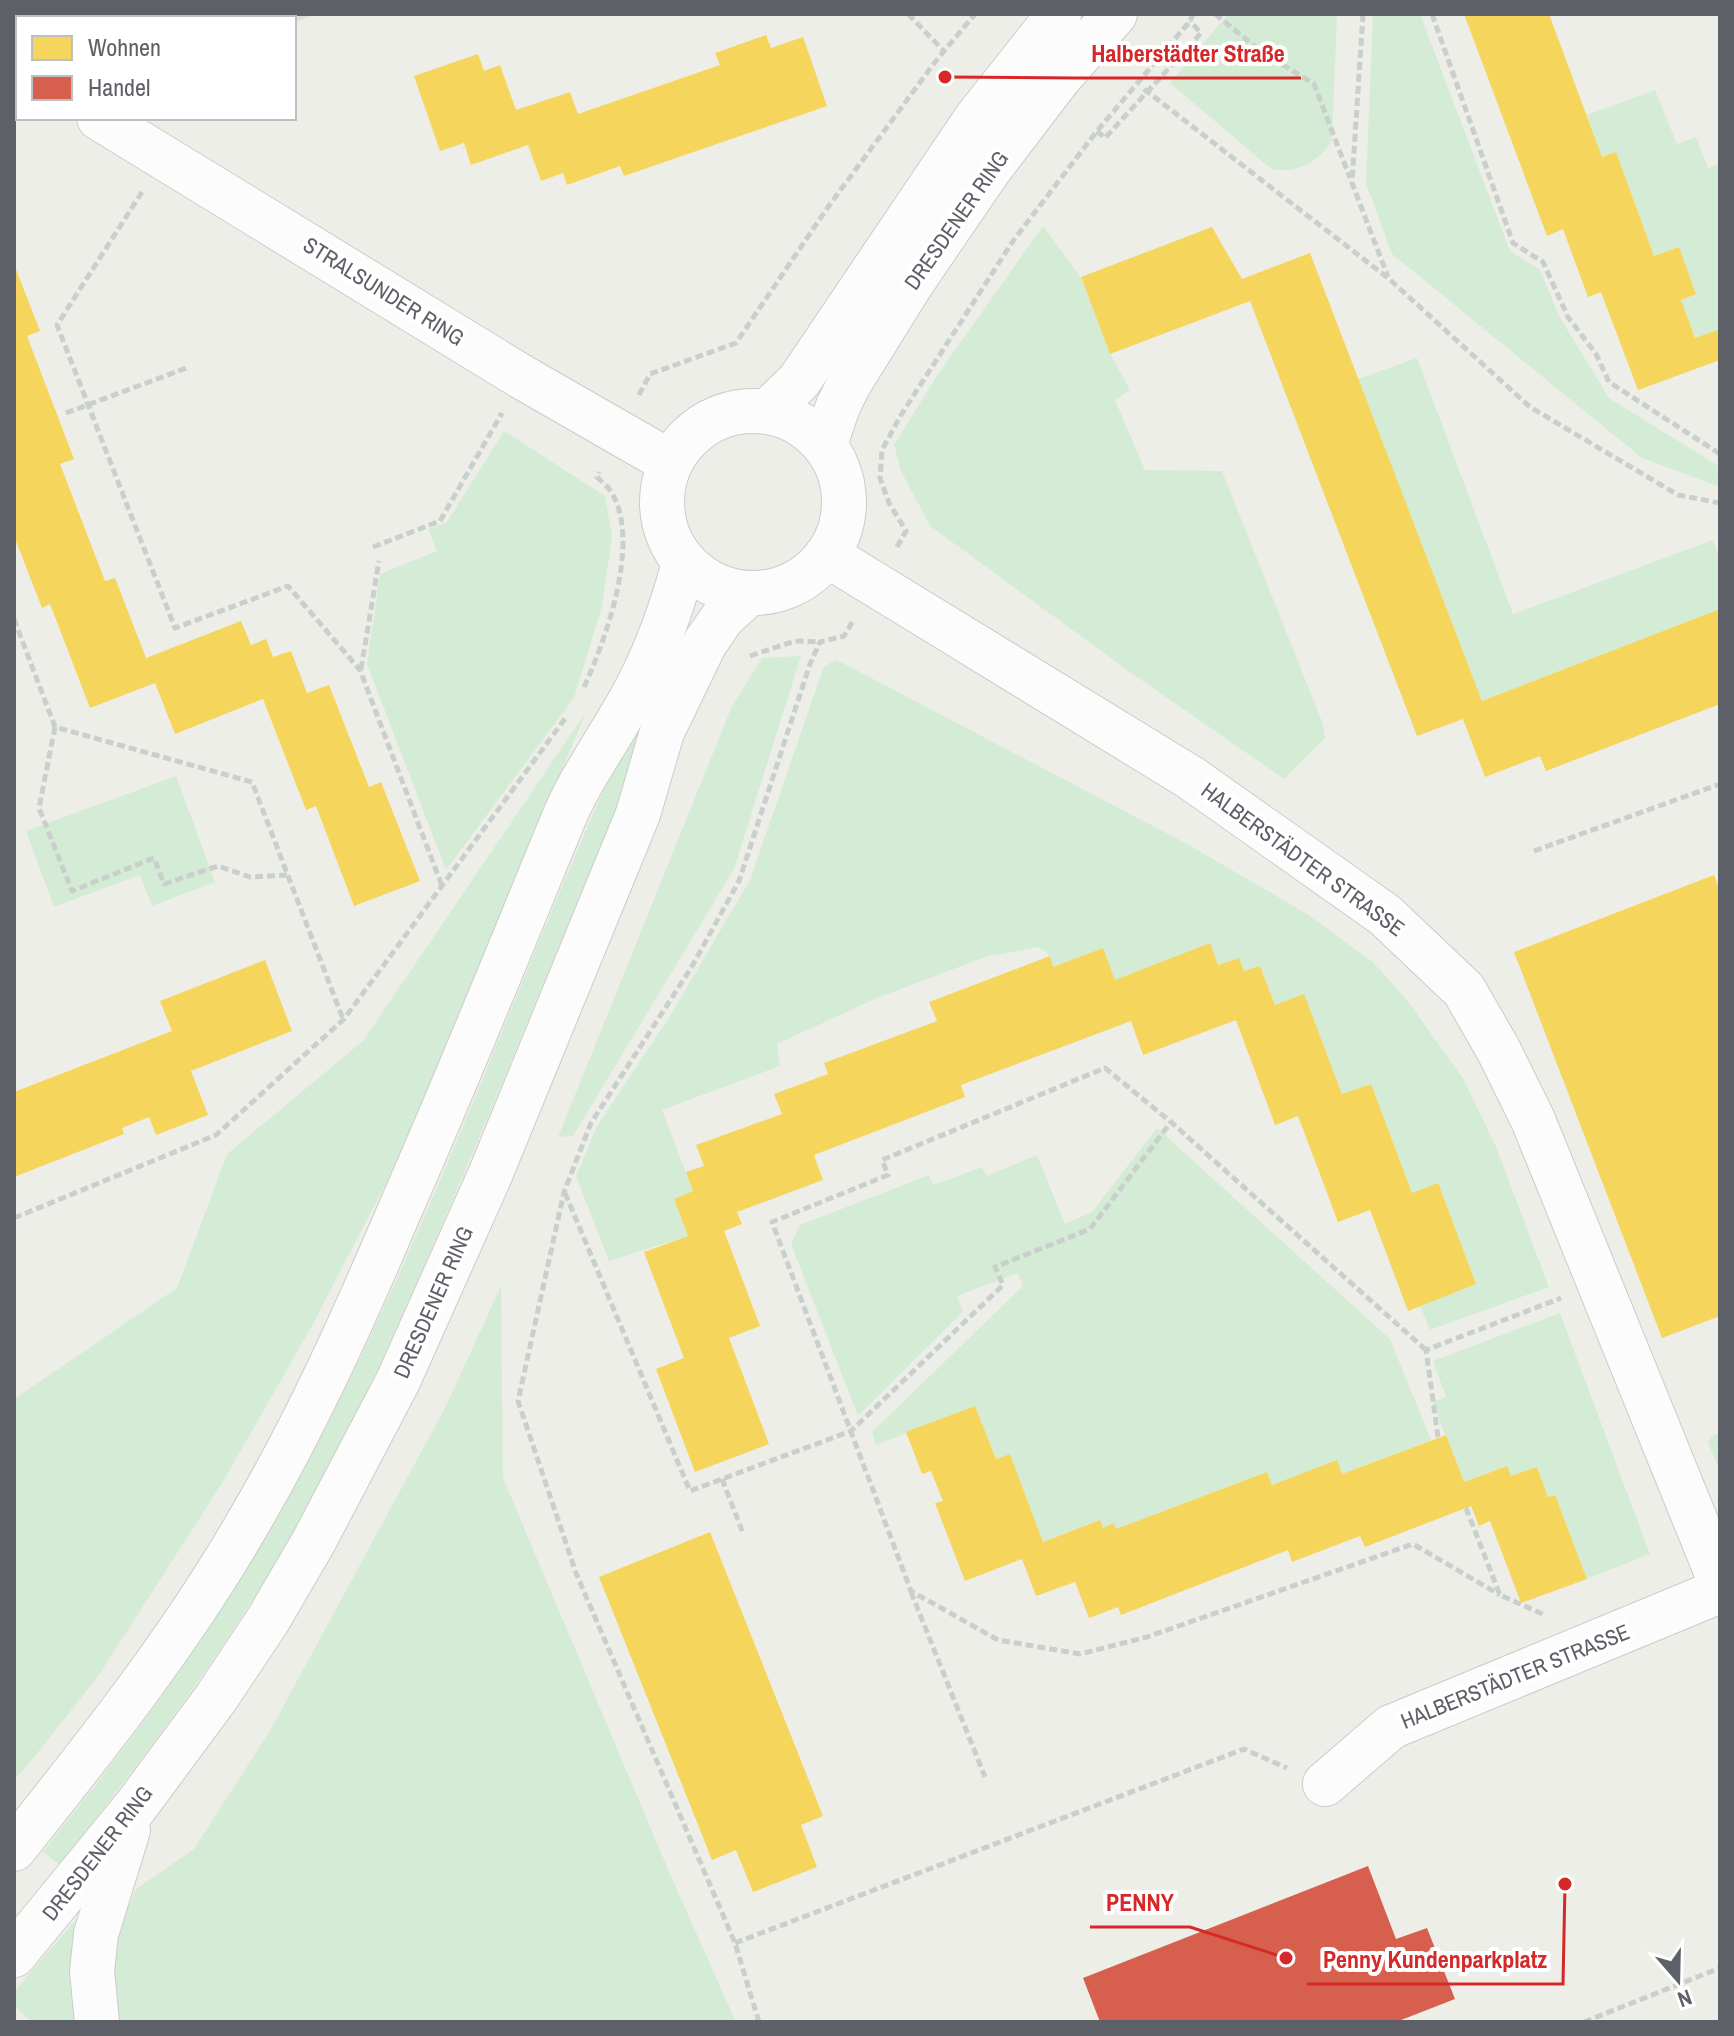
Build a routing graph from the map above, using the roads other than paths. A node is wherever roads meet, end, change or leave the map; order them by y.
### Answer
1 (1059, 14) edge
2 (1115, 14) edge
3 (102, 120) edge
4 (768, 411) junction
5 (825, 445) junction
6 (670, 462) junction
7 (827, 555) junction
8 (684, 563) junction
9 (749, 593) junction
10 (1720, 1581) edge
11 (1720, 1591) edge
12 (86, 1759) junction
13 (1325, 1784) road end
14 (14, 1801) edge
15 (136, 1806) junction
16 (14, 1849) edge
17 (14, 1955) edge
18 (97, 2022) edge

1 - 4 street, DRESDENER RING
2 - 5 street, DRESDENER RING
3 - 6 street, STRALSUNDER RING
4 - 5 street
4 - 6 street
5 - 7 street
6 - 8 street
7 - 9 street
7 - 10 street, HALBERSTÄDTER STRASSE
8 - 9 street
8 - 12 street
9 - 15 street, DRESDENER RING
11 - 13 street, HALBERSTÄDTER STRASSE
12 - 14 street
12 - 16 street
15 - 17 street, DRESDENER RING
15 - 18 street

